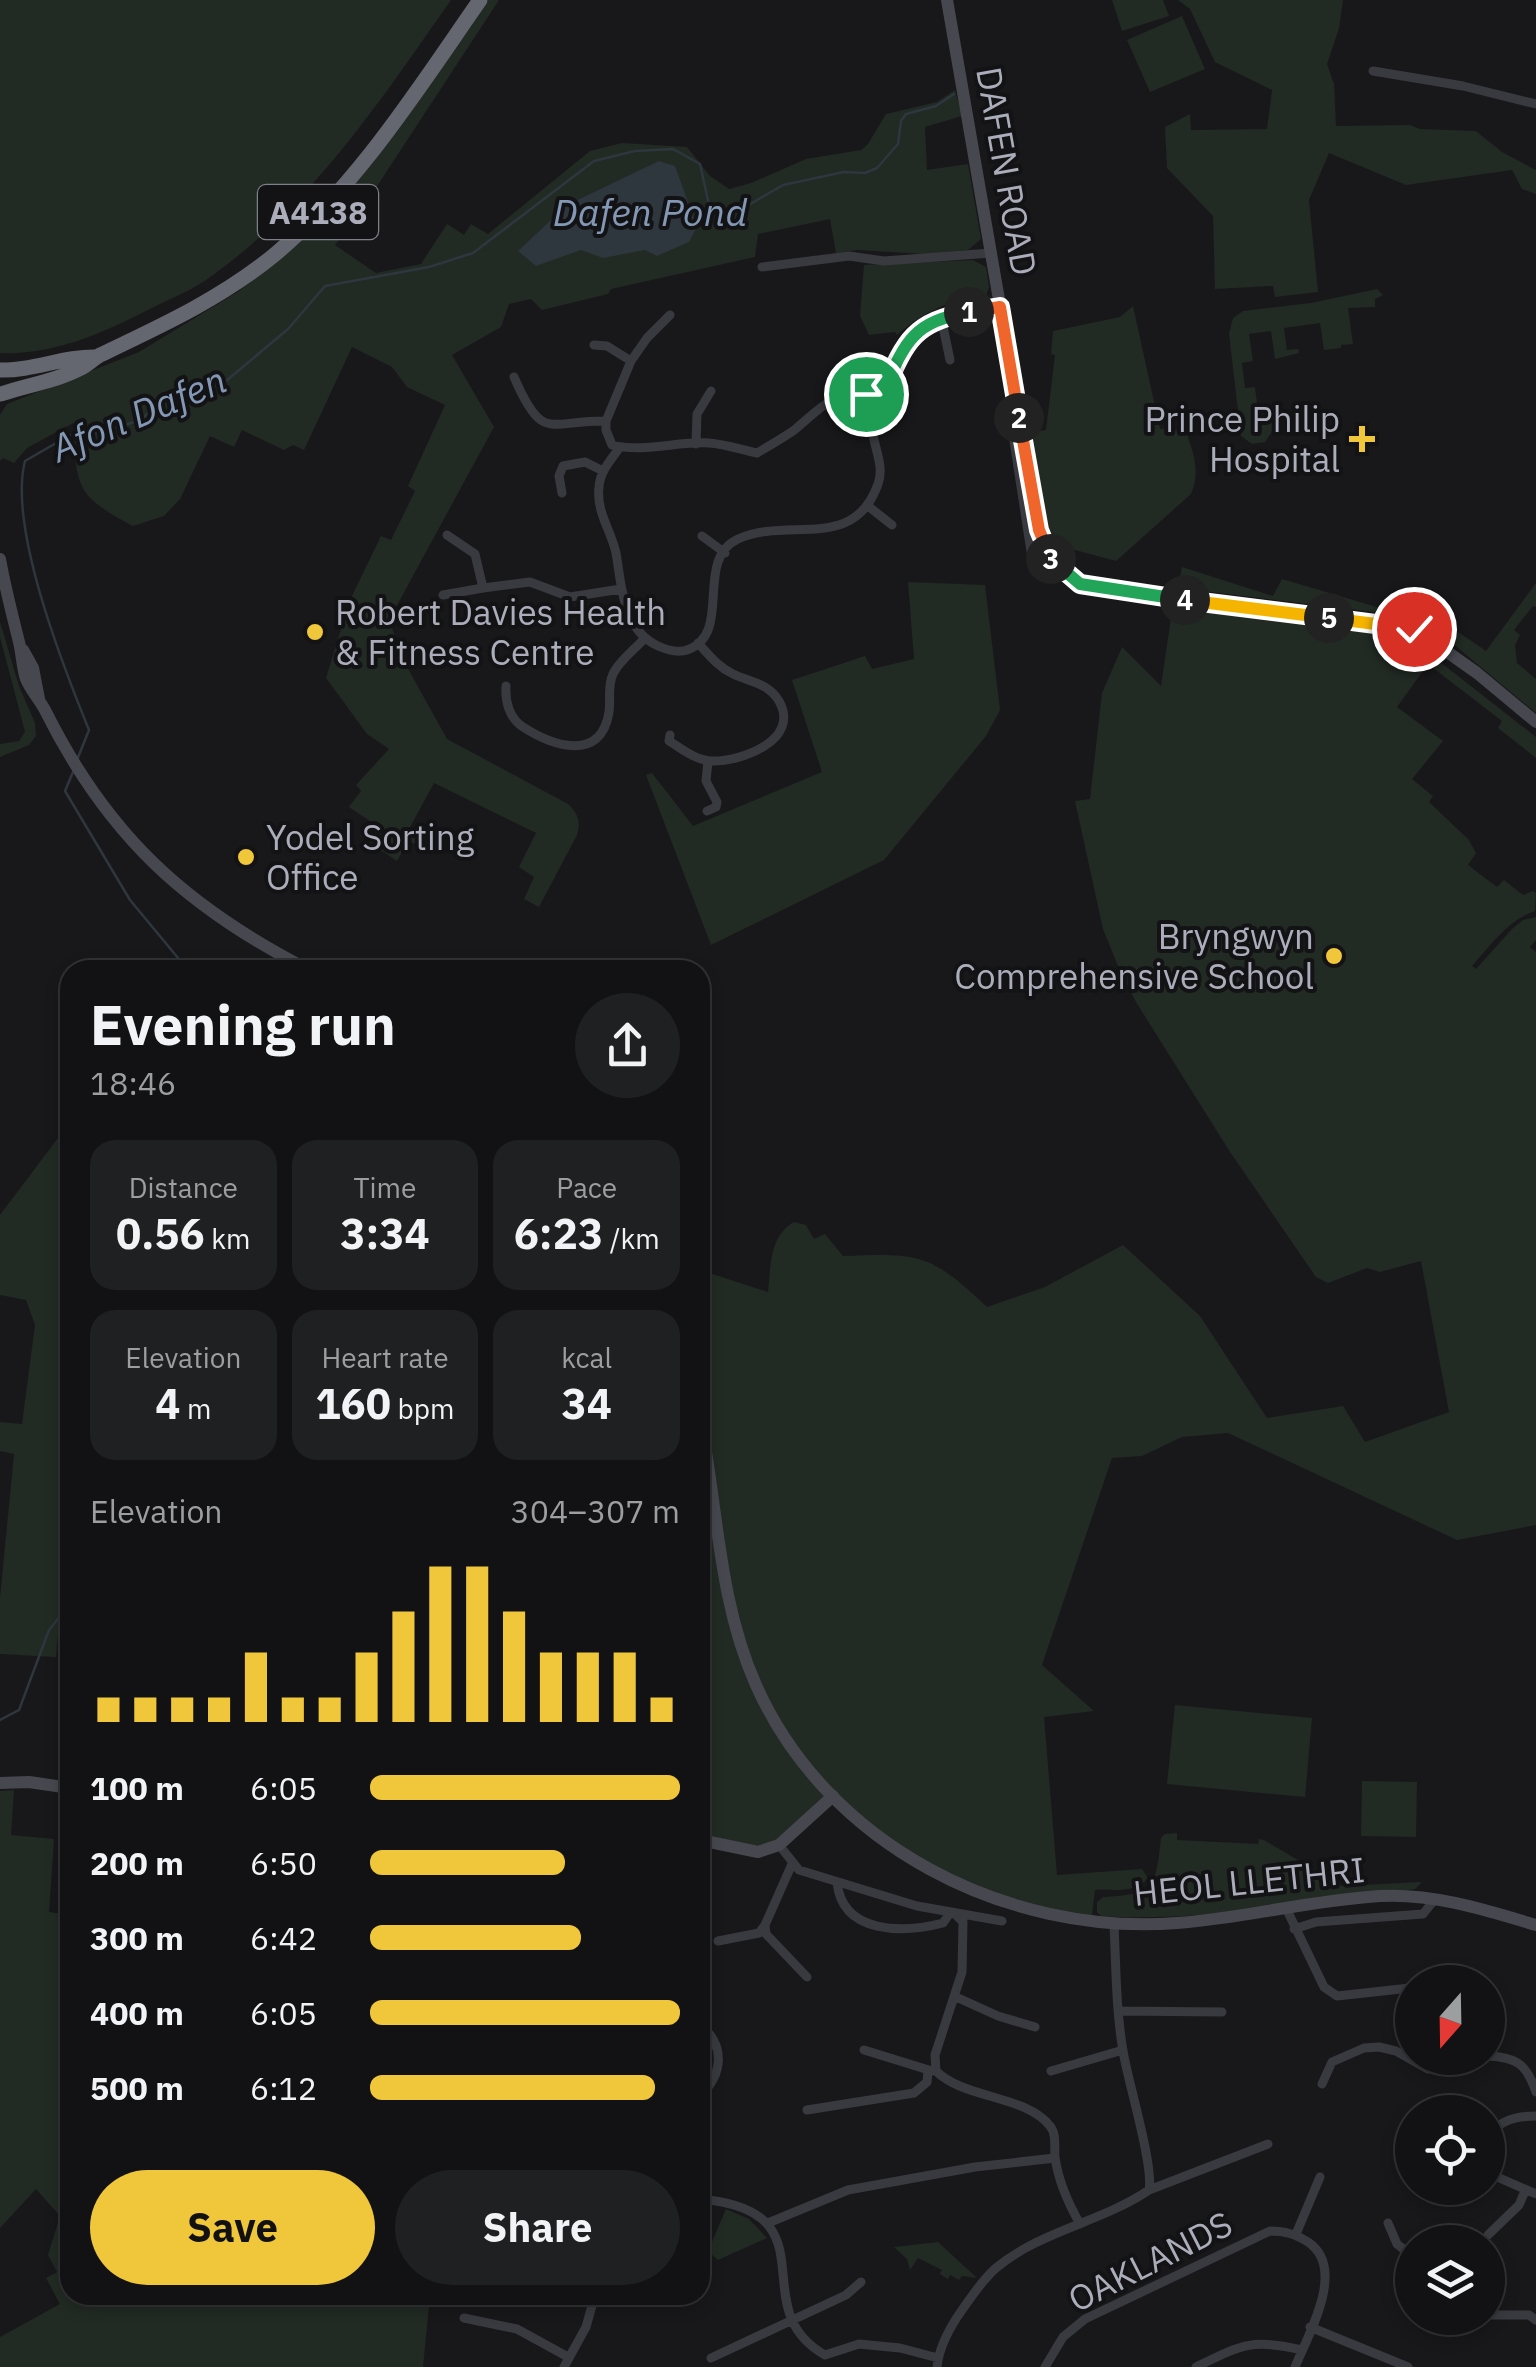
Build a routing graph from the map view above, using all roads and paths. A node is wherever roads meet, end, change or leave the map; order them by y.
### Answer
1 (480, 0) edge
2 (947, 0) edge
3 (1373, 70) dead end
4 (1536, 104) edge
5 (991, 252) junction
6 (762, 266) dead end
7 (1000, 307) junction
8 (670, 315) dead end
9 (941, 317) junction
10 (594, 345) dead end
11 (96, 357) junction
12 (950, 360) dead end
13 (631, 362) junction
14 (0, 370) edge
15 (514, 376) dead end
16 (0, 383) edge
17 (885, 388) junction
18 (711, 391) dead end
19 (0, 396) edge
20 (865, 398) junction
21 (874, 410) junction
22 (606, 421) junction
23 (1021, 426) junction
24 (696, 444) junction
25 (620, 447) junction
26 (603, 471) junction
27 (562, 493) dead end
28 (868, 506) junction
29 (892, 524) dead end
30 (447, 535) dead end
31 (702, 536) dead end
32 (725, 553) junction
33 (0, 560) edge
34 (1040, 572) dead end
35 (482, 588) junction
36 (621, 588) junction
37 (443, 595) dead end
38 (644, 639) junction
39 (698, 642) junction
40 (506, 686) dead end
41 (1536, 722) edge
42 (670, 736) dead end
43 (708, 760) junction
44 (708, 812) dead end
45 (290, 960) edge
46 (710, 1486) edge
47 (0, 1783) edge
48 (60, 1787) edge
49 (833, 1796) junction
50 (710, 1842) edge
51 (779, 1845) junction
52 (792, 1864) junction
53 (837, 1882) junction
54 (1435, 1900) junction
55 (1286, 1908) junction
56 (952, 1913) junction
57 (1002, 1920) dead end
58 (764, 1925) junction
59 (1114, 1925) junction
60 (1536, 1925) edge
61 (1294, 1929) junction
62 (718, 1942) dead end
63 (807, 1977) dead end
64 (1395, 1990) edge
65 (956, 1998) junction
66 (1118, 2010) junction
67 (1222, 2012) dead end
68 (1035, 2027) dead end
69 (710, 2033) edge
70 (864, 2050) dead end
71 (1122, 2050) junction
72 (1395, 2051) edge
73 (1505, 2059) edge
74 (1051, 2071) dead end
75 (932, 2072) junction
76 (710, 2084) edge
77 (1322, 2084) dead end
78 (1536, 2092) edge
79 (807, 2110) dead end
80 (1536, 2116) edge
81 (1505, 2121) edge
82 (1268, 2144) dead end
83 (1055, 2158) junction
84 (1320, 2177) dead end
85 (1505, 2182) edge
86 (1149, 2190) junction
87 (1524, 2191) junction
88 (1536, 2194) edge
89 (710, 2200) edge
90 (768, 2223) junction
91 (1388, 2223) dead end
92 (1080, 2224) junction
93 (1499, 2225) edge
94 (1296, 2234) junction
95 (1395, 2239) edge
96 (861, 2282) dead end
97 (592, 2305) edge
98 (1505, 2315) edge
99 (464, 2318) dead end
100 (1536, 2320) edge
101 (792, 2321) junction
102 (1310, 2328) junction
103 (1302, 2350) junction
104 (825, 2355) junction
105 (711, 2358) dead end
106 (566, 2362) edge
107 (938, 2362) edge
108 (825, 2367) edge
109 (1045, 2367) edge
110 (1196, 2367) edge
111 (1295, 2367) edge
112 (1408, 2367) edge

1 - 11 highway, A4138
2 - 5 main road, DAFEN ROAD
3 - 4 street
5 - 6 street
5 - 7 main road, DAFEN ROAD
7 - 9 street
7 - 23 main road, DAFEN ROAD
8 - 13 street
9 - 12 street
9 - 17 street
10 - 13 street
11 - 14 highway, A4138
11 - 19 highway, A4138
13 - 22 street
15 - 22 street
16 - 19 highway
17 - 20 street
17 - 21 street
18 - 24 street
20 - 21 street
20 - 24 street
21 - 28 street
22 - 25 street
23 - 34 street
23 - 41 main road, DAFEN ROAD
24 - 25 street
25 - 26 street
26 - 27 street
26 - 36 street
28 - 29 street
28 - 32 street
30 - 35 street
31 - 32 street
32 - 39 street
33 - 45 main road
35 - 36 street
35 - 37 street
36 - 38 street
38 - 39 street
38 - 40 street
39 - 43 street
42 - 43 street
43 - 44 street
46 - 49 main road, HEOL LLETHRI
47 - 48 main road
49 - 51 main road
49 - 59 main road, HEOL LLETHRI
50 - 51 main road
51 - 52 street
52 - 53 street
52 - 58 street
53 - 56 street
53 - 56 street
54 - 55 main road, HEOL LLETHRI
54 - 60 main road, HEOL LLETHRI
54 - 61 street
55 - 59 main road, HEOL LLETHRI
55 - 61 street
56 - 57 street
56 - 65 street
58 - 62 street
58 - 63 street
59 - 66 street
61 - 64 street
65 - 68 street
65 - 75 street
66 - 67 street
66 - 71 street
69 - 76 street
70 - 75 street
71 - 74 street
71 - 86 street
72 - 77 street
73 - 78 street
75 - 79 street
75 - 83 street
80 - 81 street
82 - 86 street
83 - 90 street
83 - 92 street
84 - 94 street
85 - 87 street
86 - 92 street
87 - 88 street
87 - 93 street
89 - 90 street
90 - 101 street
91 - 95 street
92 - 107 street
94 - 102 street
94 - 109 street, OAKLANDS
96 - 101 street
97 - 106 street
98 - 100 street
99 - 106 street
101 - 104 street
101 - 105 street
102 - 103 street
102 - 112 street
103 - 110 street
103 - 111 street
104 - 107 street
104 - 108 street

